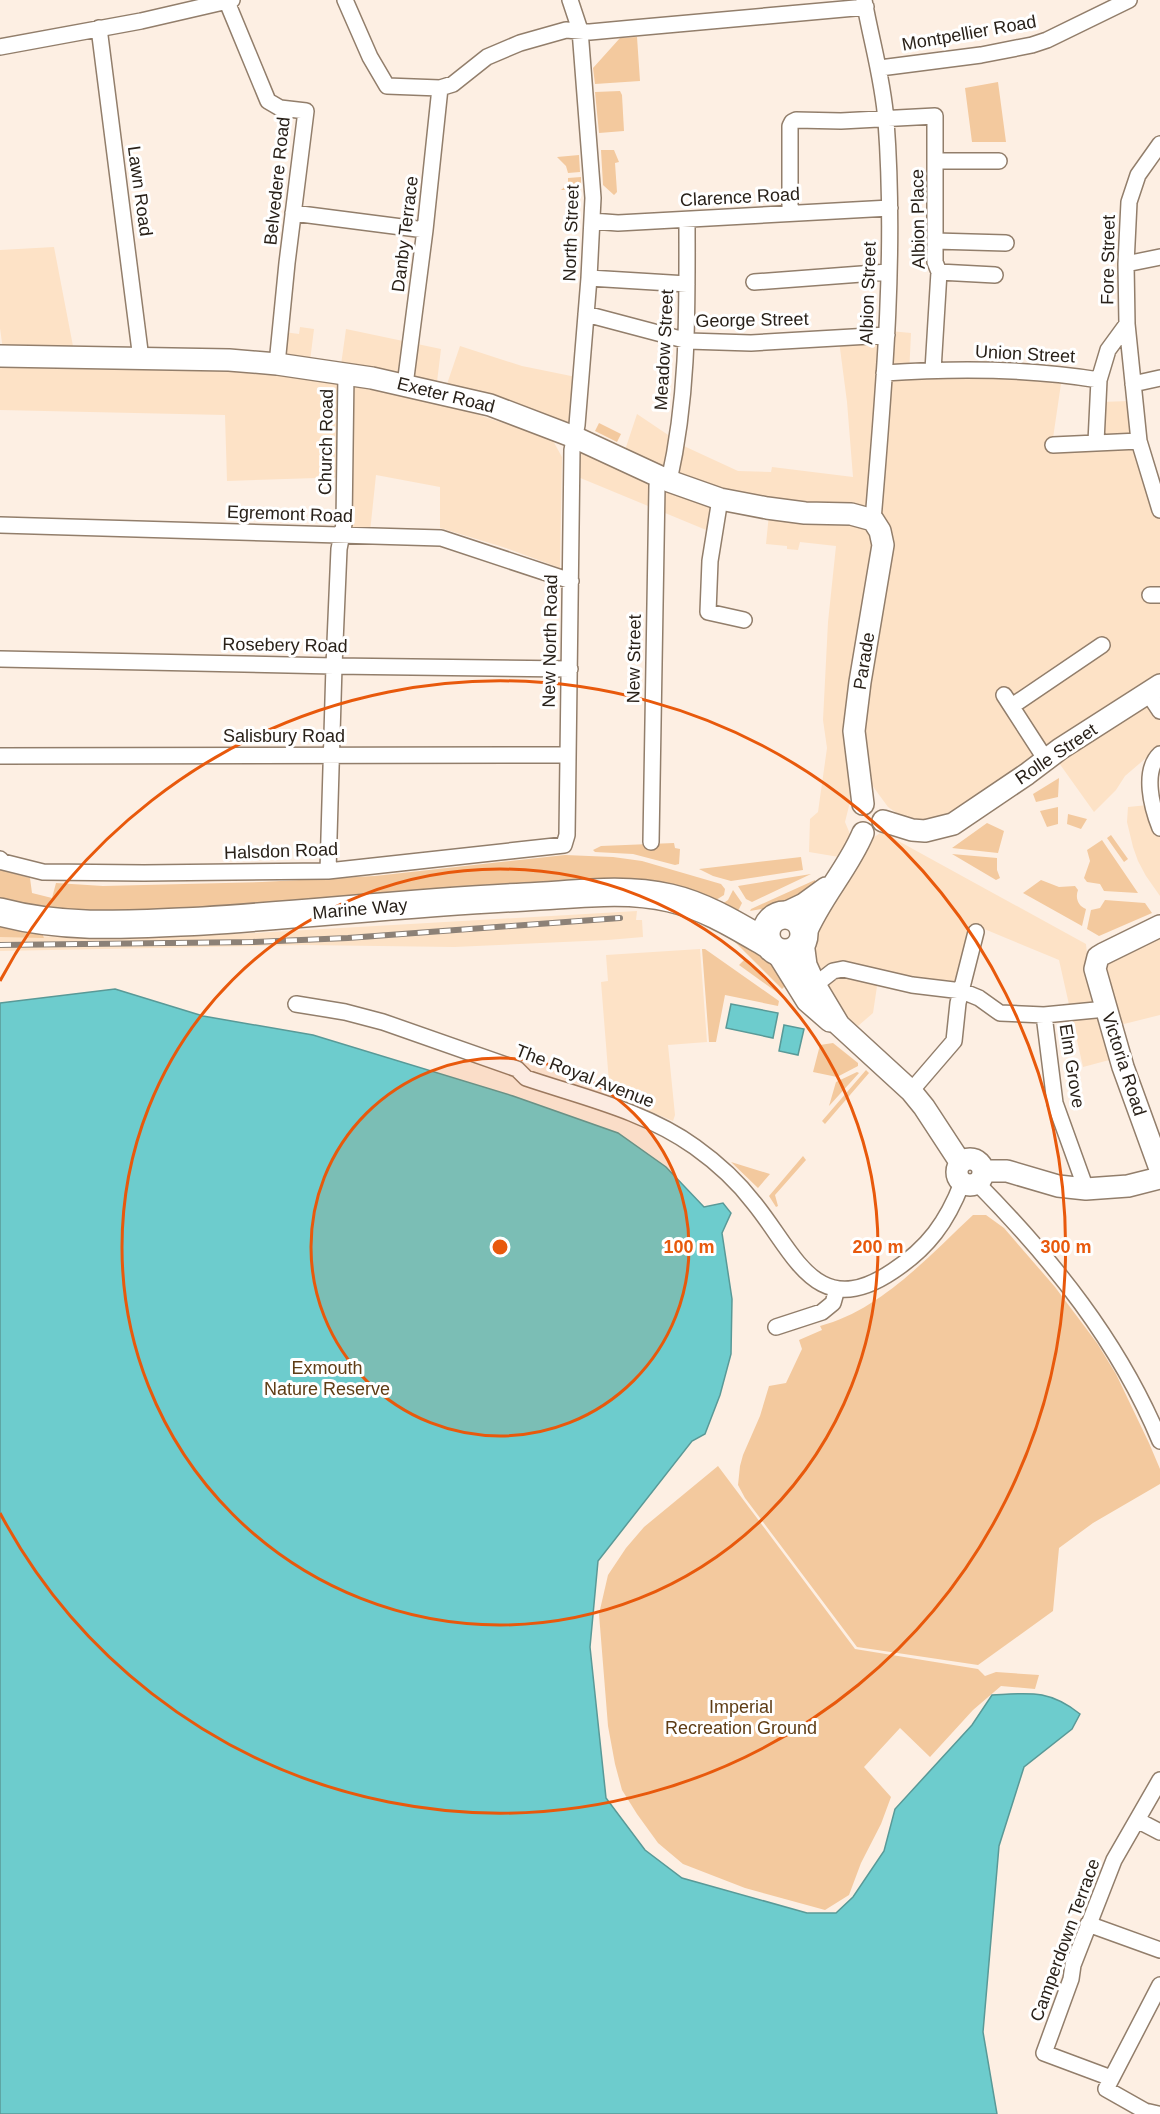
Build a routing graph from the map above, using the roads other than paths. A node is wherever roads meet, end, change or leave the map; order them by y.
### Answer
1 (345, 0) edge
2 (570, 0) edge
3 (230, 1) edge
4 (1121, 2) edge
5 (865, 3) edge
6 (99, 28) junction
7 (580, 30) junction
8 (0, 47) edge
9 (880, 68) junction
10 (440, 88) junction
11 (886, 120) junction
12 (1160, 144) edge
13 (936, 160) junction
14 (999, 161) dead end
15 (890, 208) junction
16 (292, 213) junction
17 (790, 213) junction
18 (687, 220) junction
19 (591, 221) junction
20 (425, 230) junction
21 (935, 241) junction
22 (1006, 243) dead end
23 (1160, 257) edge
24 (1126, 264) junction
25 (888, 272) junction
26 (939, 272) junction
27 (995, 275) dead end
28 (589, 278) junction
29 (754, 282) dead end
30 (687, 284) junction
31 (586, 314) junction
32 (1127, 324) junction
33 (887, 335) junction
34 (688, 341) junction
35 (0, 356) edge
36 (141, 359) junction
37 (277, 364) junction
38 (933, 370) junction
39 (346, 373) junction
40 (885, 373) junction
41 (1160, 378) edge
42 (1099, 380) junction
43 (1133, 384) junction
44 (405, 385) junction
45 (574, 437) junction
46 (1139, 441) junction
47 (1096, 442) junction
48 (1053, 444) dead end
49 (664, 479) junction
50 (720, 499) junction
51 (1160, 510) edge
52 (873, 520) junction
53 (0, 525) edge
54 (342, 536) junction
55 (571, 581) junction
56 (744, 620) dead end
57 (1102, 645) dead end
58 (0, 659) edge
59 (334, 666) junction
60 (570, 669) junction
61 (1154, 689) edge
62 (1160, 711) edge
63 (1160, 754) edge
64 (331, 755) junction
65 (568, 755) junction
66 (0, 756) edge
67 (1046, 760) junction
68 (863, 804) junction
69 (883, 821) junction
70 (1160, 828) edge
71 (863, 833) junction
72 (651, 842) dead end
73 (564, 845) joint
74 (0, 859) edge
75 (328, 871) junction
76 (833, 883) junction
77 (0, 912) edge
78 (717, 915) junction
79 (779, 916) junction
80 (1160, 926) edge
81 (976, 932) dead end
82 (804, 938) junction
83 (772, 947) junction
84 (815, 985) junction
85 (962, 991) junction
86 (297, 1004) dead end
87 (1106, 1009) junction
88 (1044, 1016) junction
89 (839, 1024) junction
90 (911, 1090) junction
91 (1160, 1169) edge
92 (971, 1175) junction
93 (1160, 1178) edge
94 (1086, 1189) junction
95 (837, 1289) junction
96 (776, 1327) dead end
97 (1160, 1441) edge
98 (1160, 1779) edge
99 (1137, 1820) junction
100 (1160, 1832) edge
101 (1088, 1924) junction
102 (1160, 1950) edge
103 (1160, 1985) edge
104 (1111, 2078) junction
105 (1158, 2114) edge

1 - 10 street
2 - 7 street, North Street
3 - 6 street
3 - 16 street, Belvedere Road
4 - 9 street, Montpellier Road
5 - 7 street
5 - 9 street, Albion Street
6 - 8 street
6 - 36 street, Lawn Road
7 - 10 street
7 - 19 street, North Street
9 - 11 street, Albion Street
10 - 20 street, Danby Terrace
11 - 13 street, Albion Place
11 - 15 street, Albion Street
11 - 17 street
12 - 24 street, Fore Street
13 - 14 street
13 - 21 street, Albion Place
15 - 17 street, Clarence Road
15 - 25 street, Albion Street
16 - 20 street
16 - 37 street, Belvedere Road
17 - 18 street, Clarence Road
18 - 19 street, Clarence Road
18 - 30 street, Meadow Street
19 - 28 street, North Street
20 - 44 street, Danby Terrace
21 - 22 street
21 - 26 street, Albion Place
23 - 24 street
24 - 32 street, Fore Street
25 - 29 street
25 - 33 street, Albion Street
26 - 27 street
26 - 38 street, Albion Place
28 - 30 street
28 - 31 street, North Street
30 - 34 street, Meadow Street
31 - 34 street, George Street
31 - 45 street, North Street
32 - 42 street
32 - 43 street, Fore Street
33 - 34 street, George Street
33 - 40 street, Albion Street
34 - 49 street, Meadow Street
35 - 36 street, Exeter Road
36 - 37 street, Exeter Road
37 - 39 street, Exeter Road
38 - 40 street, Union Street
38 - 42 street, Union Street
39 - 44 street, Exeter Road
39 - 54 street, Church Road
40 - 52 street, Albion Street
41 - 43 street
42 - 47 street
43 - 46 street, Fore Street
44 - 45 street, Exeter Road
45 - 49 street, Exeter Road
45 - 55 street, New North Road
46 - 47 street
46 - 51 street, Fore Street
47 - 48 street
49 - 50 street, Exeter Road
49 - 72 street, New Street
50 - 52 street, Exeter Road
50 - 56 street
52 - 68 street, Parade
53 - 54 street, Egremont Road
54 - 55 street, Egremont Road
54 - 59 street, Church Road
55 - 60 street, New North Road
57 - 67 street
58 - 59 street, Rosebery Road
59 - 60 street, Rosebery Road
59 - 64 street, Church Road
60 - 65 street, New North Road
61 - 62 street
61 - 67 street, Rolle Street
63 - 70 street
64 - 65 street, Salisbury Road
64 - 66 street, Salisbury Road
64 - 75 street, Church Road
65 - 73 street, New North Road
67 - 69 street, Rolle Street
68 - 69 street
68 - 71 street
69 - 71 street
71 - 76 street
73 - 75 street, Halsdon Road
74 - 75 street, Halsdon Road
76 - 79 street
76 - 82 street
77 - 78 highway, Marine Way
78 - 79 highway, Marine Way
78 - 83 highway, Marine Way
79 - 82 highway
79 - 83 highway
80 - 87 street, Victoria Road
81 - 85 street
82 - 83 highway
82 - 84 street
83 - 89 street
84 - 85 street
84 - 89 street
85 - 88 street
85 - 90 street
86 - 95 street, The Royal Avenue
87 - 88 street
87 - 91 street, Victoria Road
88 - 94 street, Elm Grove
89 - 90 street
90 - 92 street
92 - 94 street
92 - 95 street
92 - 97 street
93 - 94 street
95 - 96 street
98 - 99 street, Camperdown Terrace
99 - 100 street
99 - 101 street, Camperdown Terrace
101 - 102 street
101 - 104 street, Camperdown Terrace
103 - 104 street
104 - 105 street

